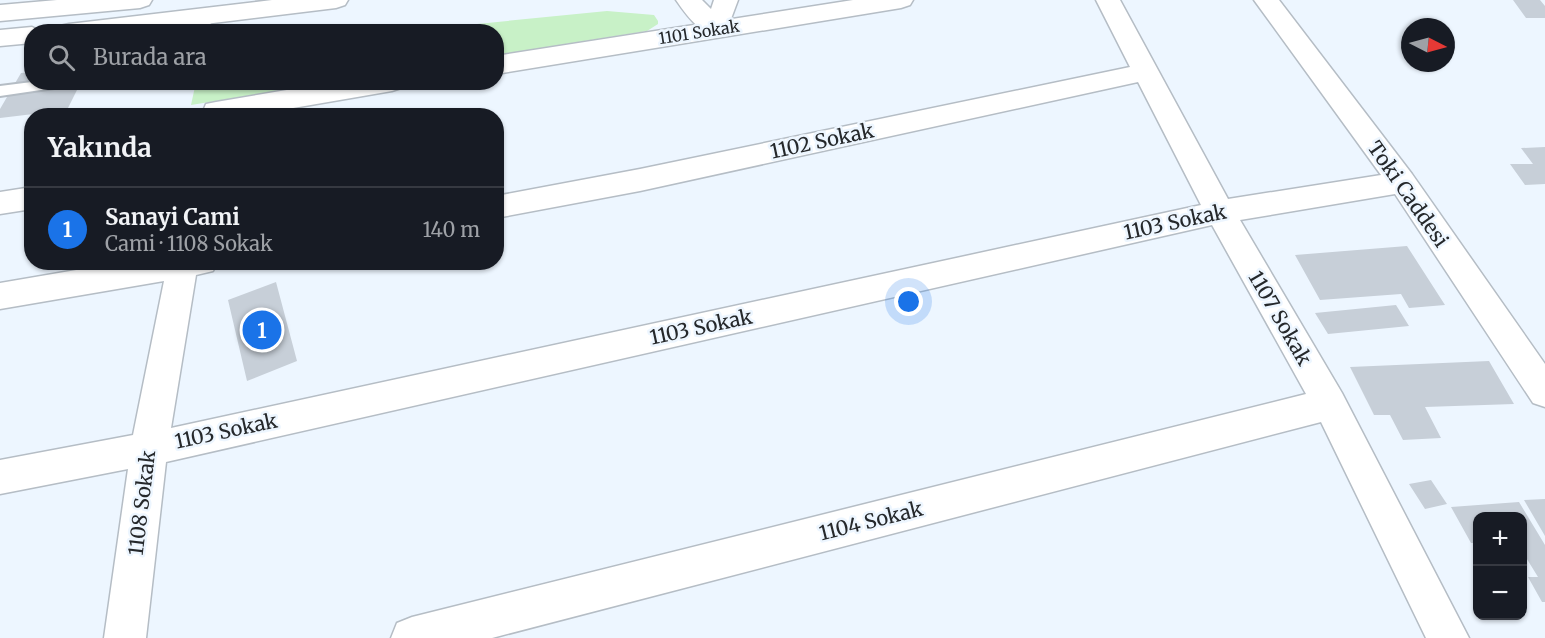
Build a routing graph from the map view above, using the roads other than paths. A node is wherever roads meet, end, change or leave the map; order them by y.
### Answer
1 (140, 0) edge
2 (336, 0) edge
3 (688, 0) edge
4 (726, 0) edge
5 (901, 0) edge
6 (1108, 0) edge
7 (1266, 0) edge
8 (0, 13) edge
9 (214, 16) junction
10 (142, 24) edge
11 (200, 24) edge
12 (716, 29) junction
13 (24, 36) edge
14 (0, 38) edge
15 (504, 64) edge
16 (1146, 72) junction
17 (24, 88) edge
18 (346, 90) edge
19 (0, 91) edge
20 (244, 108) edge
21 (1402, 182) junction
22 (24, 199) edge
23 (0, 203) edge
24 (504, 206) edge
25 (1220, 212) junction
26 (154, 270) edge
27 (188, 270) edge
28 (0, 296) edge
29 (1545, 392) edge
30 (1330, 404) junction
31 (149, 448) junction
32 (0, 477) edge
33 (125, 638) edge
34 (412, 638) edge
35 (1448, 638) edge

1 - 8 main road
2 - 9 main road
3 - 12 main road
4 - 12 main road
5 - 12 main road, 1101 Sokak
6 - 16 main road, 1107 Sokak
7 - 21 main road, Toki Caddesi
9 - 10 main road
9 - 11 lane
12 - 15 main road, 1101 Sokak
13 - 14 main road
16 - 24 main road, 1102 Sokak
16 - 25 main road, 1107 Sokak
17 - 19 lane
18 - 20 main road
21 - 25 main road, 1103 Sokak
21 - 29 main road, Toki Caddesi
22 - 23 main road
25 - 30 main road, 1107 Sokak
25 - 31 main road, 1103 Sokak
26 - 28 main road
27 - 31 main road, 1108 Sokak
30 - 34 main road, 1104 Sokak
30 - 35 main road, 1107 Sokak
31 - 32 main road, 1103 Sokak
31 - 33 main road, 1108 Sokak

